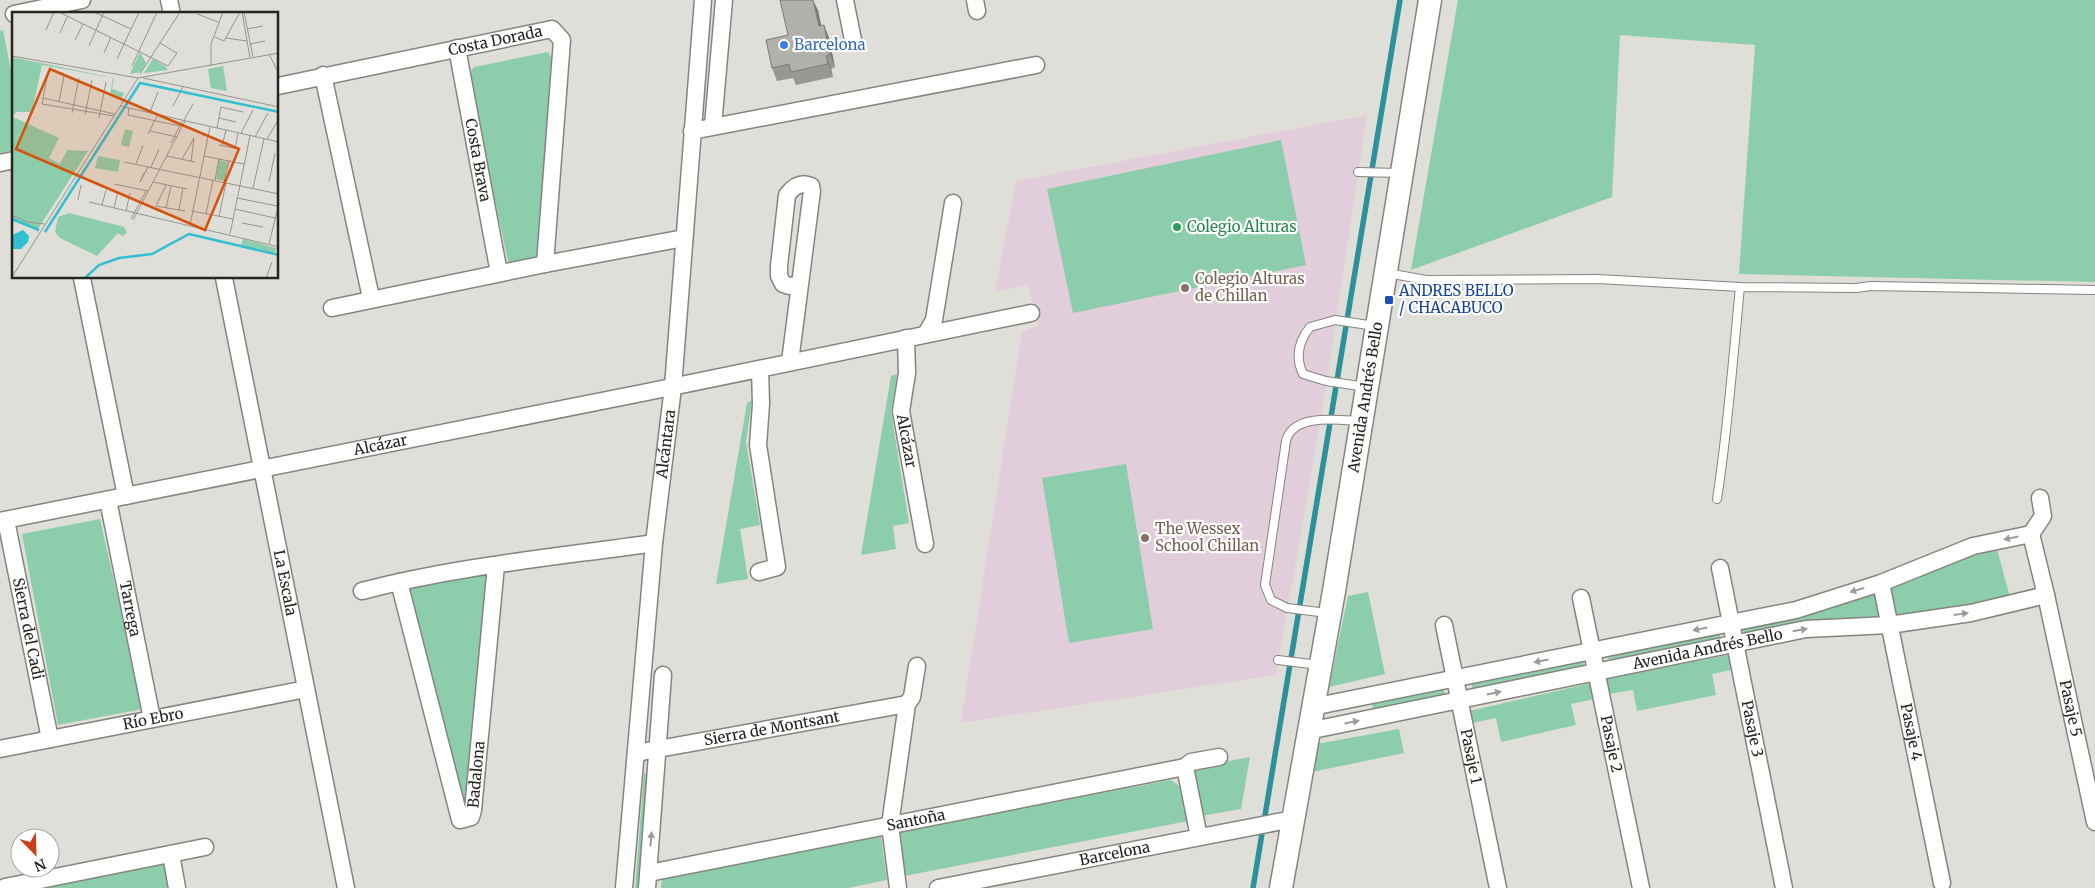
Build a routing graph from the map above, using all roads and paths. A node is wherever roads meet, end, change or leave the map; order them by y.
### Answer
1 (82, 0) edge
2 (702, 0) edge
3 (724, 0) edge
4 (845, 0) edge
5 (1430, 0) edge
6 (24, 12) edge
7 (852, 40) dead end
8 (457, 48) junction
9 (1036, 65) dead end
10 (323, 75) junction
11 (279, 86) edge
12 (713, 126) junction
13 (692, 131) junction
14 (1358, 172) dead end
15 (1401, 174) junction
16 (953, 203) dead end
17 (684, 238) junction
18 (545, 264) junction
19 (499, 273) junction
20 (1385, 273) junction
21 (82, 279) edge
22 (224, 279) edge
23 (800, 285) junction
24 (1740, 287) junction
25 (2095, 290) edge
26 (371, 298) junction
27 (332, 308) dead end
28 (1031, 312) dead end
29 (1368, 325) junction
30 (926, 334) junction
31 (906, 338) junction
32 (790, 362) junction
33 (760, 369) junction
34 (1356, 385) junction
35 (673, 387) junction
36 (1350, 421) junction
37 (262, 469) junction
38 (126, 496) junction
39 (2040, 498) dead end
40 (1717, 499) dead end
41 (108, 500) junction
42 (3, 520) edge
43 (2031, 534) junction
44 (654, 544) junction
45 (924, 544) dead end
46 (496, 565) junction
47 (1720, 568) dead end
48 (759, 572) dead end
49 (399, 582) junction
50 (1881, 583) junction
51 (362, 591) dead end
52 (2046, 595) junction
53 (1581, 598) dead end
54 (1329, 613) junction
55 (1731, 623) junction
56 (1444, 625) dead end
57 (1889, 625) junction
58 (1735, 643) junction
59 (1592, 651) junction
60 (1278, 660) dead end
61 (1320, 665) junction
62 (917, 666) dead end
63 (1597, 672) junction
64 (663, 675) dead end
65 (1455, 678) junction
66 (306, 689) junction
67 (1460, 700) junction
68 (907, 704) junction
69 (1312, 707) junction
70 (152, 719) junction
71 (1308, 731) junction
72 (50, 739) junction
73 (0, 749) edge
74 (658, 750) junction
75 (636, 753) junction
76 (1219, 757) dead end
77 (1185, 767) junction
78 (1282, 821) junction
79 (2095, 822) edge
80 (890, 825) junction
81 (1198, 837) junction
82 (205, 847) dead end
83 (170, 854) junction
84 (648, 880) edge
85 (989, 883) edge
86 (1942, 883) dead end
87 (42, 884) edge
88 (5, 887) edge
89 (177, 888) edge
90 (346, 888) edge
91 (624, 888) edge
92 (898, 888) edge
93 (938, 888) edge
94 (1281, 888) edge
95 (1498, 888) edge
96 (1641, 888) edge
97 (1784, 888) edge

1 - 6 street
2 - 13 street, Alcántara
3 - 12 street
4 - 7 street
5 - 15 main road, Avenida Andrés Bello
8 - 10 street, Costa Dorada
8 - 18 street, Costa Dorada
8 - 19 street, Costa Brava
9 - 12 street
10 - 11 street, Costa Dorada
10 - 26 street
12 - 13 street
13 - 17 street, Alcántara
14 - 15 lane
15 - 20 main road, Avenida Andrés Bello
16 - 30 street
17 - 18 street
17 - 35 street, Alcántara
18 - 19 street
19 - 26 street
20 - 24 lane
20 - 29 main road, Avenida Andrés Bello
21 - 38 street
22 - 37 street, La Escala
23 - 23 street
23 - 32 street
24 - 25 lane
24 - 40 lane
26 - 27 street
28 - 30 street, Alcázar
29 - 34 main road, Avenida Andrés Bello
29 - 34 lane
30 - 31 street, Alcázar
31 - 32 street, Alcázar
31 - 45 street, Alcázar
32 - 33 street, Alcázar
33 - 35 street, Alcázar
33 - 48 street
34 - 36 main road, Avenida Andrés Bello
35 - 37 street, Alcázar
35 - 44 street, Alcántara
36 - 54 main road, Avenida Andrés Bello
36 - 54 lane
37 - 38 street, Alcázar
37 - 66 street, La Escala
38 - 41 street, Alcázar
39 - 43 street
41 - 42 street, Alcázar
41 - 70 street, Tarrega
42 - 72 street, Sierra del Cadi
43 -> 50 street, Avenida Andrés Bello
43 - 52 street
44 - 46 street
44 - 75 street, Alcántara
46 - 49 street
46 - 49 street, Badalona
47 - 55 street, Pasaje 3
49 - 51 street
50 -> 55 street, Avenida Andrés Bello
50 - 57 street, Pasaje 4
57 -> 52 street, Avenida Andrés Bello
52 - 79 street, Pasaje 5
53 - 59 street, Pasaje 2
54 - 61 main road, Avenida Andrés Bello
55 - 58 street, Pasaje 3
55 -> 59 street, Avenida Andrés Bello
56 - 65 street, Pasaje 1
58 -> 57 street, Avenida Andrés Bello
57 - 86 street, Pasaje 4
58 - 63 street, Avenida Andrés Bello
58 - 97 street, Pasaje 3
59 - 63 street, Pasaje 2
59 -> 65 street, Avenida Andrés Bello
60 - 61 lane
61 - 69 main road, Avenida Andrés Bello
62 - 68 street
67 -> 63 street, Avenida Andrés Bello
63 - 96 street, Pasaje 2
64 - 74 street
65 - 67 street, Pasaje 1
65 - 69 street, Avenida Andrés Bello
66 - 70 street, Río Ebro
66 - 90 street, La Escala
71 -> 67 street, Avenida Andrés Bello
67 - 95 street, Pasaje 1
68 - 74 street, Sierra de Montsant
68 - 80 street
69 - 71 main road, Avenida Andrés Bello
70 - 72 street, Río Ebro
71 - 78 main road, Avenida Andrés Bello
72 - 73 street, Río Ebro
74 - 75 street, Sierra de Montsant
84 -> 74 street
75 - 91 street, Alcántara
76 - 77 street, Santoña
77 - 80 street, Santoña
77 - 81 street
78 - 81 street, Barcelona
78 - 94 main road, Avenida Andrés Bello
80 - 84 street, Santoña
80 - 92 street
81 - 85 street, Barcelona
82 - 83 street
83 - 87 street
83 - 89 street
85 - 93 street, Barcelona
87 - 88 street

